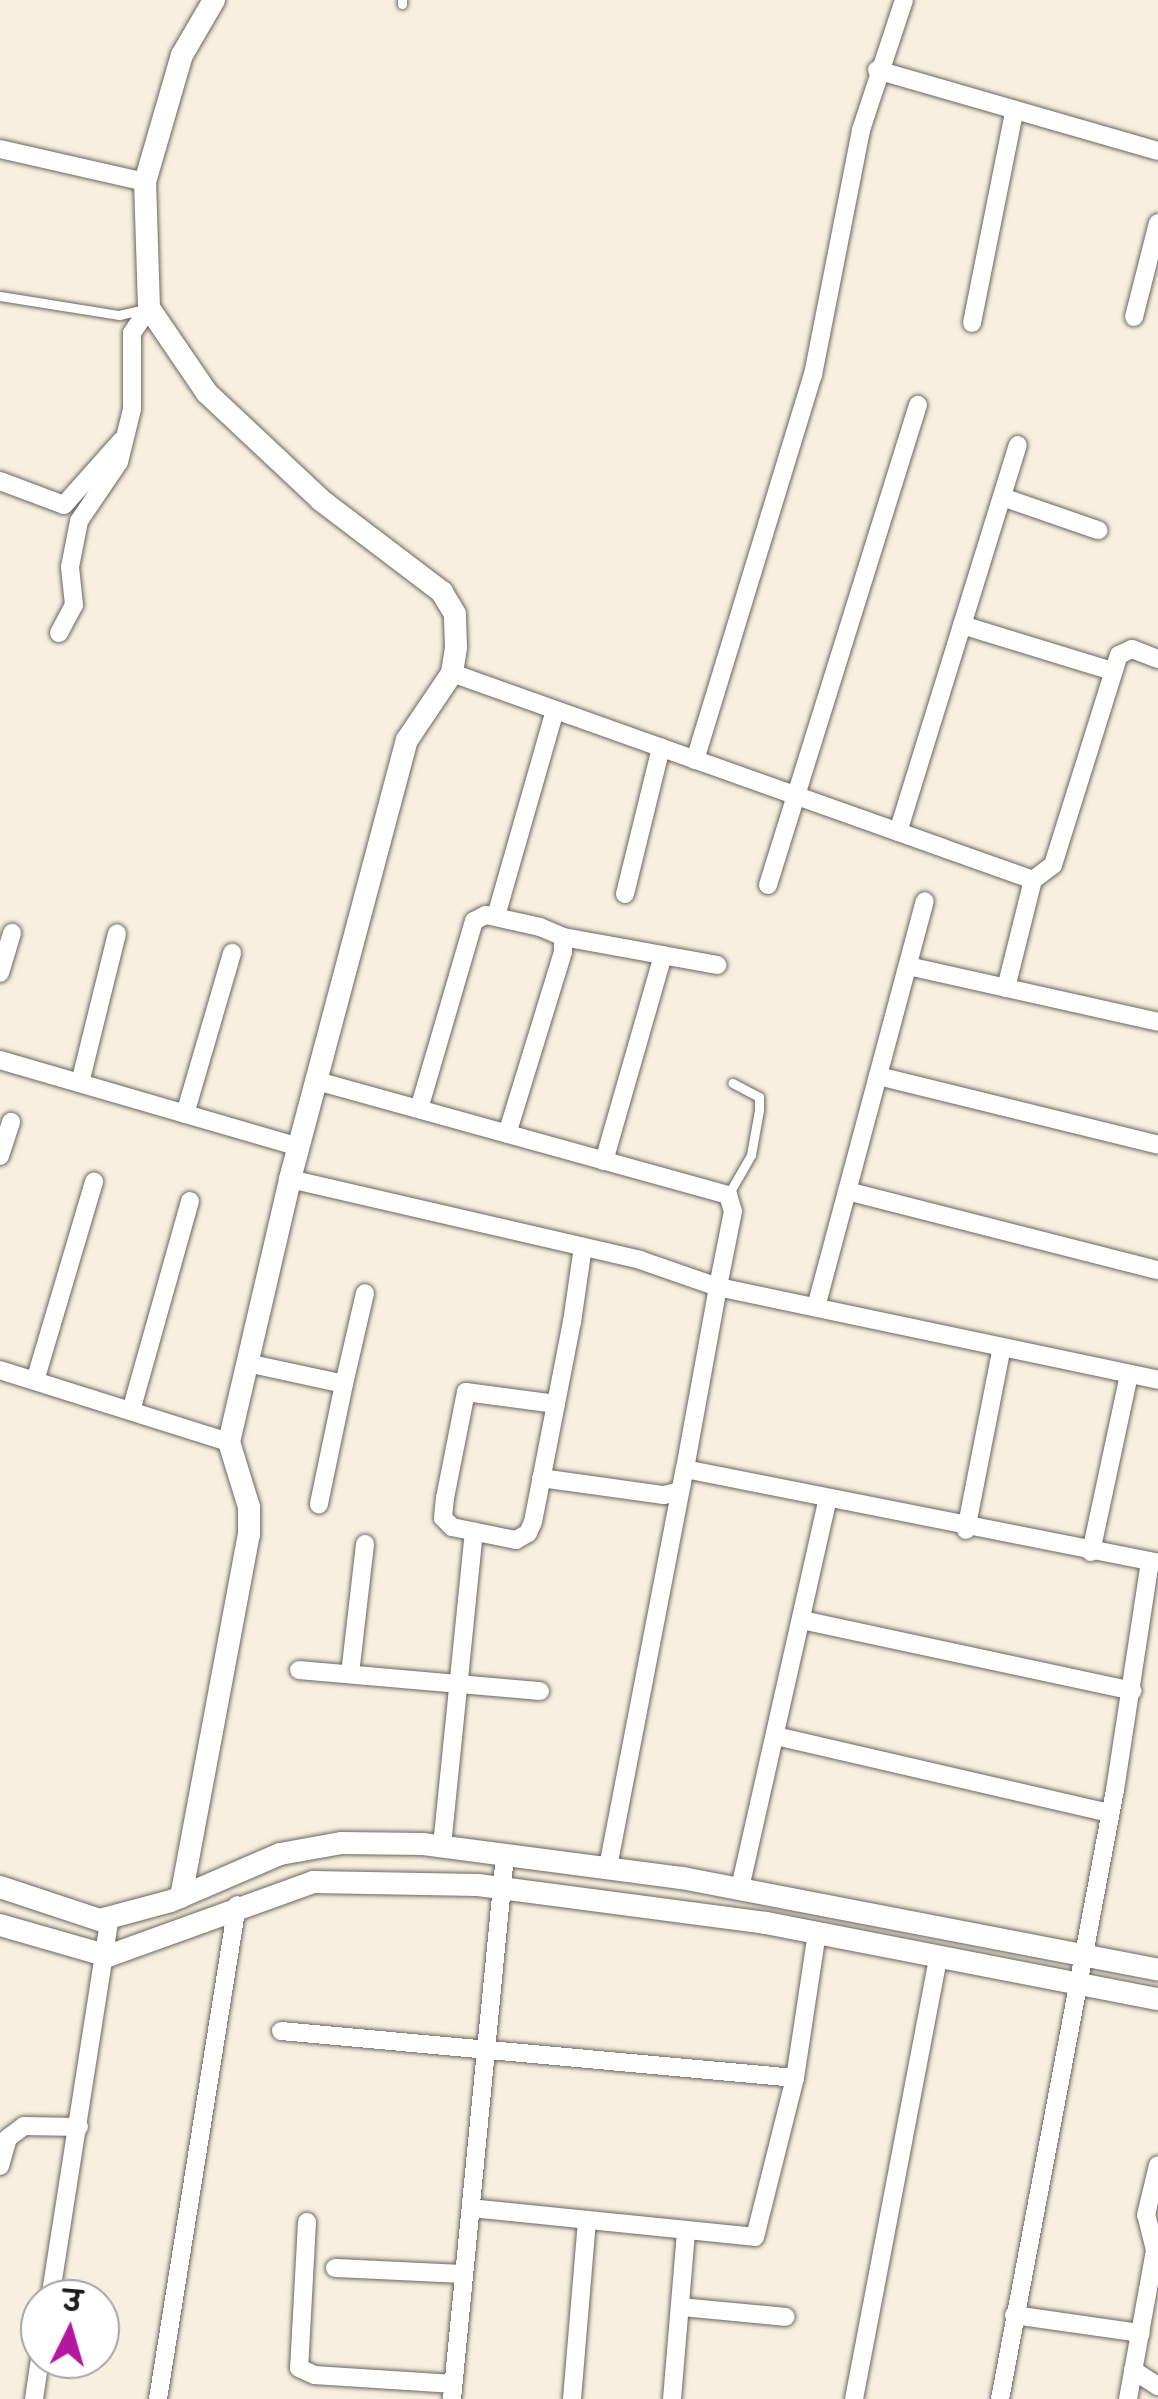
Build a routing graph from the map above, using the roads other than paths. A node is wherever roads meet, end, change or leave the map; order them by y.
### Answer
1 (214, 0) edge
2 (904, 0) edge
3 (878, 70) junction
4 (1014, 112) junction
5 (0, 149) edge
6 (1158, 151) edge
7 (144, 182) junction
8 (1158, 223) edge
9 (0, 296) edge
10 (149, 308) junction
11 (1134, 317) dead end
12 (972, 322) dead end
13 (918, 404) dead end
14 (126, 436) junction
15 (1018, 445) dead end
16 (0, 481) edge
17 (1002, 497) junction
18 (1098, 530) dead end
19 (962, 625) junction
20 (59, 633) dead end
21 (1158, 659) edge
22 (1112, 670) junction
23 (452, 674) junction
24 (555, 710) junction
25 (661, 748) junction
26 (695, 760) junction
27 (798, 796) junction
28 (898, 832) junction
29 (1033, 880) junction
30 (768, 885) dead end
31 (625, 894) dead end
32 (925, 900) dead end
33 (496, 916) junction
34 (12, 933) dead end
35 (117, 933) dead end
36 (563, 938) junction
37 (232, 953) dead end
38 (663, 955) junction
39 (717, 965) dead end
40 (908, 966) junction
41 (0, 973) edge
42 (1006, 988) junction
43 (1158, 1022) edge
44 (0, 1060) edge
45 (878, 1076) junction
46 (316, 1081) junction
47 (734, 1083) dead end
48 (80, 1084) junction
49 (419, 1110) junction
50 (185, 1114) junction
51 (11, 1122) dead end
52 (507, 1134) junction
53 (1158, 1145) edge
54 (300, 1147) junction
55 (0, 1156) edge
56 (604, 1161) junction
57 (290, 1179) junction
58 (94, 1182) dead end
59 (848, 1192) junction
60 (728, 1195) junction
61 (190, 1201) dead end
62 (583, 1246) junction
63 (1158, 1270) edge
64 (718, 1288) junction
65 (366, 1293) dead end
66 (816, 1307) junction
67 (1002, 1352) junction
68 (247, 1363) junction
69 (0, 1370) edge
70 (1128, 1379) junction
71 (1158, 1380) edge
72 (35, 1381) junction
73 (344, 1384) junction
74 (556, 1404) junction
75 (130, 1411) junction
76 (229, 1442) junction
77 (685, 1470) junction
78 (542, 1478) junction
79 (680, 1492) junction
80 (827, 1500) junction
81 (319, 1504) dead end
82 (966, 1530) junction
83 (474, 1532) junction
84 (366, 1544) dead end
85 (1091, 1552) junction
86 (1154, 1562) edge
87 (802, 1620) junction
88 (299, 1670) dead end
89 (350, 1674) junction
90 (460, 1686) junction
91 (540, 1691) dead end
92 (1132, 1691) junction
93 (776, 1736) junction
94 (1110, 1813) junction
95 (442, 1846) junction
96 (505, 1856) junction
97 (608, 1867) junction
98 (0, 1886) edge
99 (502, 1888) junction
100 (740, 1888) junction
101 (180, 1897) junction
102 (237, 1905) junction
103 (110, 1918) junction
104 (0, 1925) edge
105 (817, 1933) junction
106 (108, 1956) junction
107 (1084, 1956) junction
108 (938, 1959) junction
109 (1158, 1970) edge
110 (1078, 1984) junction
111 (1158, 1998) edge
112 (281, 2030) dead end
113 (488, 2050) junction
114 (794, 2078) junction
115 (79, 2128) junction
116 (0, 2166) edge
117 (1158, 2166) edge
118 (471, 2208) junction
119 (588, 2221) junction
120 (307, 2222) dead end
121 (1153, 2226) edge
122 (686, 2231) junction
123 (336, 2268) dead end
124 (464, 2274) junction
125 (53, 2279) edge
126 (681, 2306) junction
127 (1014, 2315) junction
128 (786, 2317) dead end
129 (1141, 2333) junction
130 (1133, 2370) junction
131 (1158, 2386) edge
132 (452, 2392) edge
133 (158, 2399) edge
134 (572, 2399) edge
135 (672, 2399) edge
136 (854, 2399) edge
137 (1000, 2399) edge
138 (1128, 2399) edge

1 - 7 street
2 - 3 street
3 - 4 street
3 - 26 street
4 - 6 street
4 - 12 street
5 - 7 street
7 - 10 street
8 - 11 street
9 - 10 lane
10 - 14 street
10 - 23 street
13 - 27 street
14 - 16 street
14 - 20 street
15 - 17 street
17 - 18 street
17 - 19 street
19 - 22 street
19 - 28 street
21 - 22 street
22 - 29 street
23 - 24 street
23 - 46 street
24 - 25 street
24 - 33 street
25 - 26 street
25 - 31 street
26 - 27 street
27 - 28 street
27 - 30 street
28 - 29 street
29 - 42 street
32 - 40 street
33 - 36 street
33 - 49 street
34 - 41 street
35 - 48 street
36 - 38 street
36 - 52 street
37 - 50 street
38 - 39 street
38 - 56 street
40 - 42 street
40 - 45 street
42 - 43 street
44 - 48 street
45 - 53 street
45 - 59 street
46 - 49 street
46 - 54 street
47 - 60 lane
48 - 50 street
49 - 52 street
50 - 54 street
51 - 55 street
52 - 56 street
54 - 57 street
56 - 60 street
57 - 62 street
57 - 68 street
58 - 72 street
59 - 63 street
59 - 66 street
60 - 64 street
61 - 75 street
62 - 64 street
62 - 74 street
64 - 66 street
64 - 77 street
65 - 73 street
66 - 67 street
67 - 70 street
67 - 82 street
68 - 73 street
68 - 76 street
69 - 72 street
70 - 71 street
70 - 85 street
72 - 75 street
73 - 81 street
74 - 78 street
74 - 83 street
75 - 76 street
76 - 101 street
77 - 79 street
77 - 80 street
78 - 79 street
78 - 83 street
79 - 97 street
80 - 82 street
80 - 87 street
82 - 85 street
83 - 90 street
84 - 89 street
85 - 86 street
86 - 92 street
87 - 92 street
87 - 93 street
88 - 89 street
89 - 90 street
90 - 91 street
90 - 95 street
92 - 94 street
93 - 94 street
93 - 100 street
94 - 107 street
95 - 96 street
95 - 101 street
96 - 97 street
96 - 99 street
97 - 100 street
98 - 103 street
99 - 102 street
99 - 105 street
99 - 113 street
100 - 107 street
101 - 103 street
102 - 106 street
102 - 133 street
103 - 106 street
104 - 106 street
105 - 108 street
105 - 114 street
106 - 115 street
107 - 109 street
107 - 110 street
108 - 110 street
108 - 136 street
110 - 111 street
110 - 127 street
112 - 113 street
113 - 114 street
113 - 118 street
114 - 122 street
115 - 116 street
115 - 125 street
117 - 121 street
118 - 119 street
118 - 124 street
119 - 122 street
119 - 134 street
120 - 132 street
121 - 129 street
122 - 126 street
123 - 124 street
124 - 132 street
126 - 128 street
126 - 135 street
127 - 129 street
127 - 137 street
129 - 130 street
130 - 131 street
130 - 138 street

